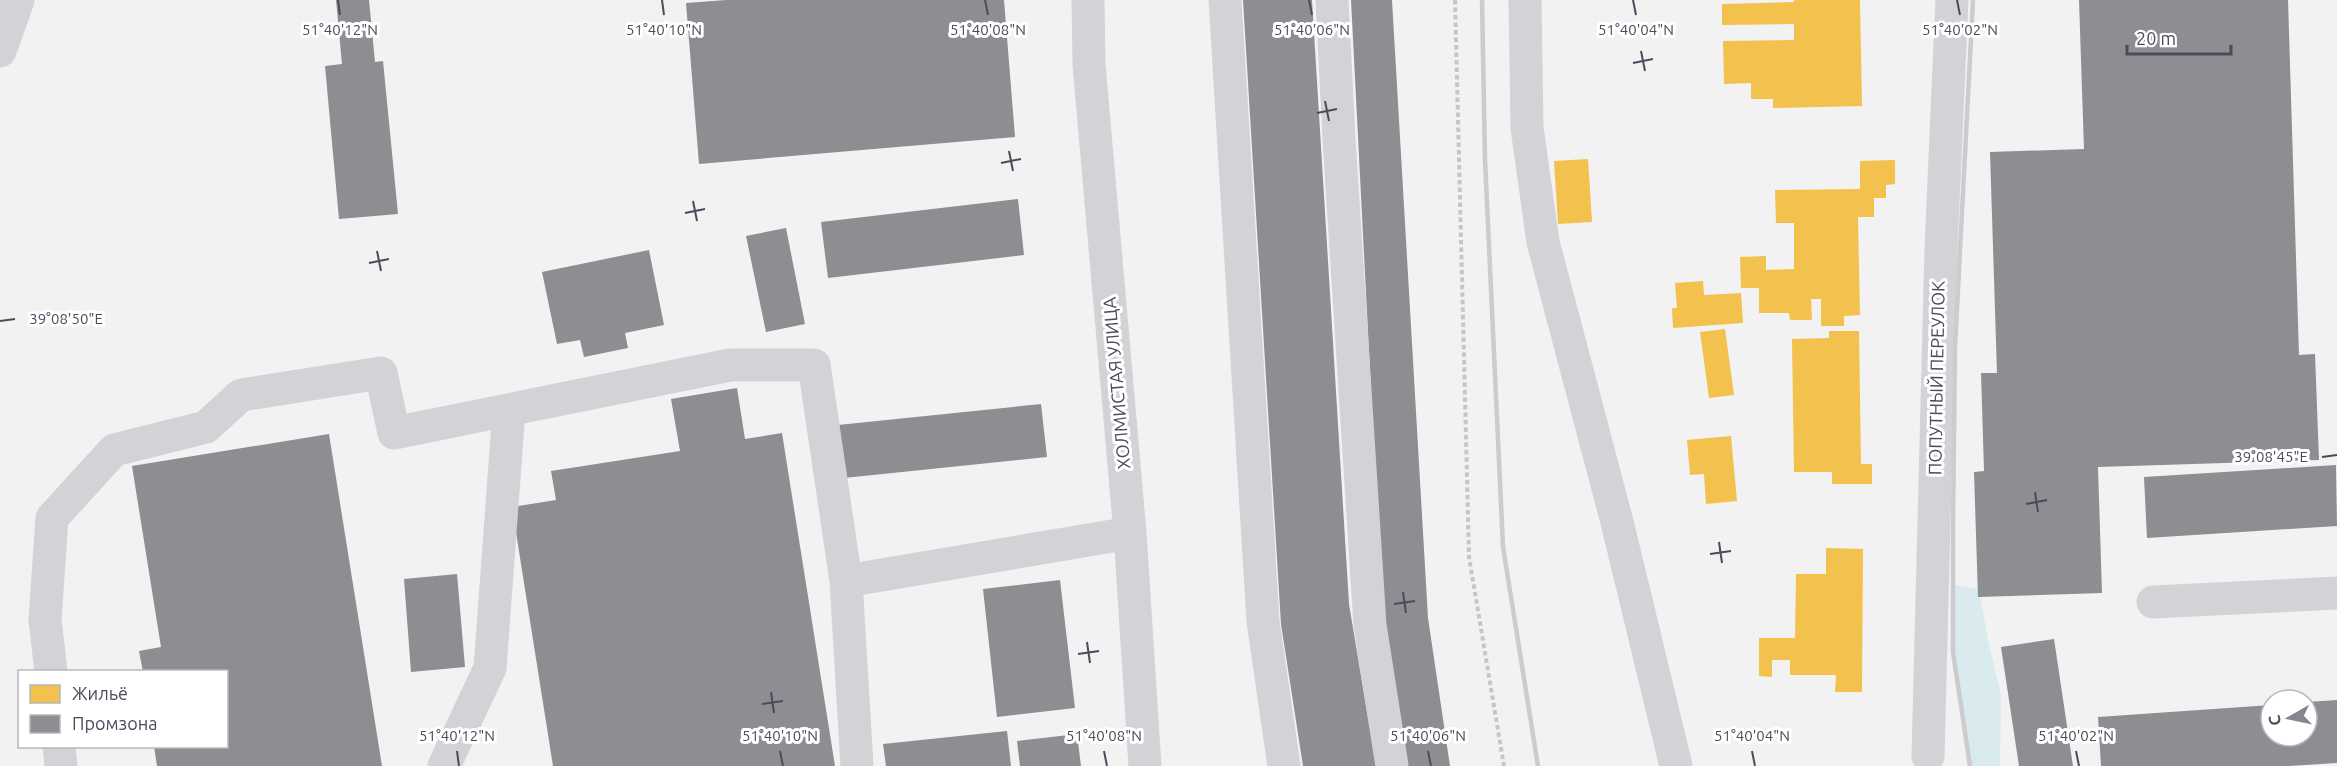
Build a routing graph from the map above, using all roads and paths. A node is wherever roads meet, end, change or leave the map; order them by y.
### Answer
1 (18, 0) edge
2 (1088, 0) edge
3 (1225, 0) edge
4 (1332, 0) edge
5 (1455, 0) edge
6 (1525, 0) edge
7 (1952, 0) edge
8 (0, 51) edge
9 (509, 410) junction
10 (1130, 533) junction
11 (846, 581) junction
12 (2337, 593) edge
13 (2153, 602) dead end
14 (51, 670) edge
15 (59, 748) edge
16 (1928, 756) dead end
17 (61, 766) edge
18 (444, 766) edge
19 (857, 766) edge
20 (1145, 766) edge
21 (1284, 766) edge
22 (1392, 766) edge
23 (1504, 766) edge
24 (1676, 766) edge

1 - 8 street
2 - 10 street, ХОЛМИСТАЯ УЛИЦА
3 - 21 street
4 - 22 street
5 - 23 path
6 - 24 street
7 - 16 street, ПОПУТНЫЙ ПЕРЕУЛОК
9 - 11 street
9 - 14 street
9 - 18 street
10 - 11 street
10 - 20 street, ХОЛМИСТАЯ УЛИЦА
11 - 19 street
12 - 13 street
15 - 17 street

